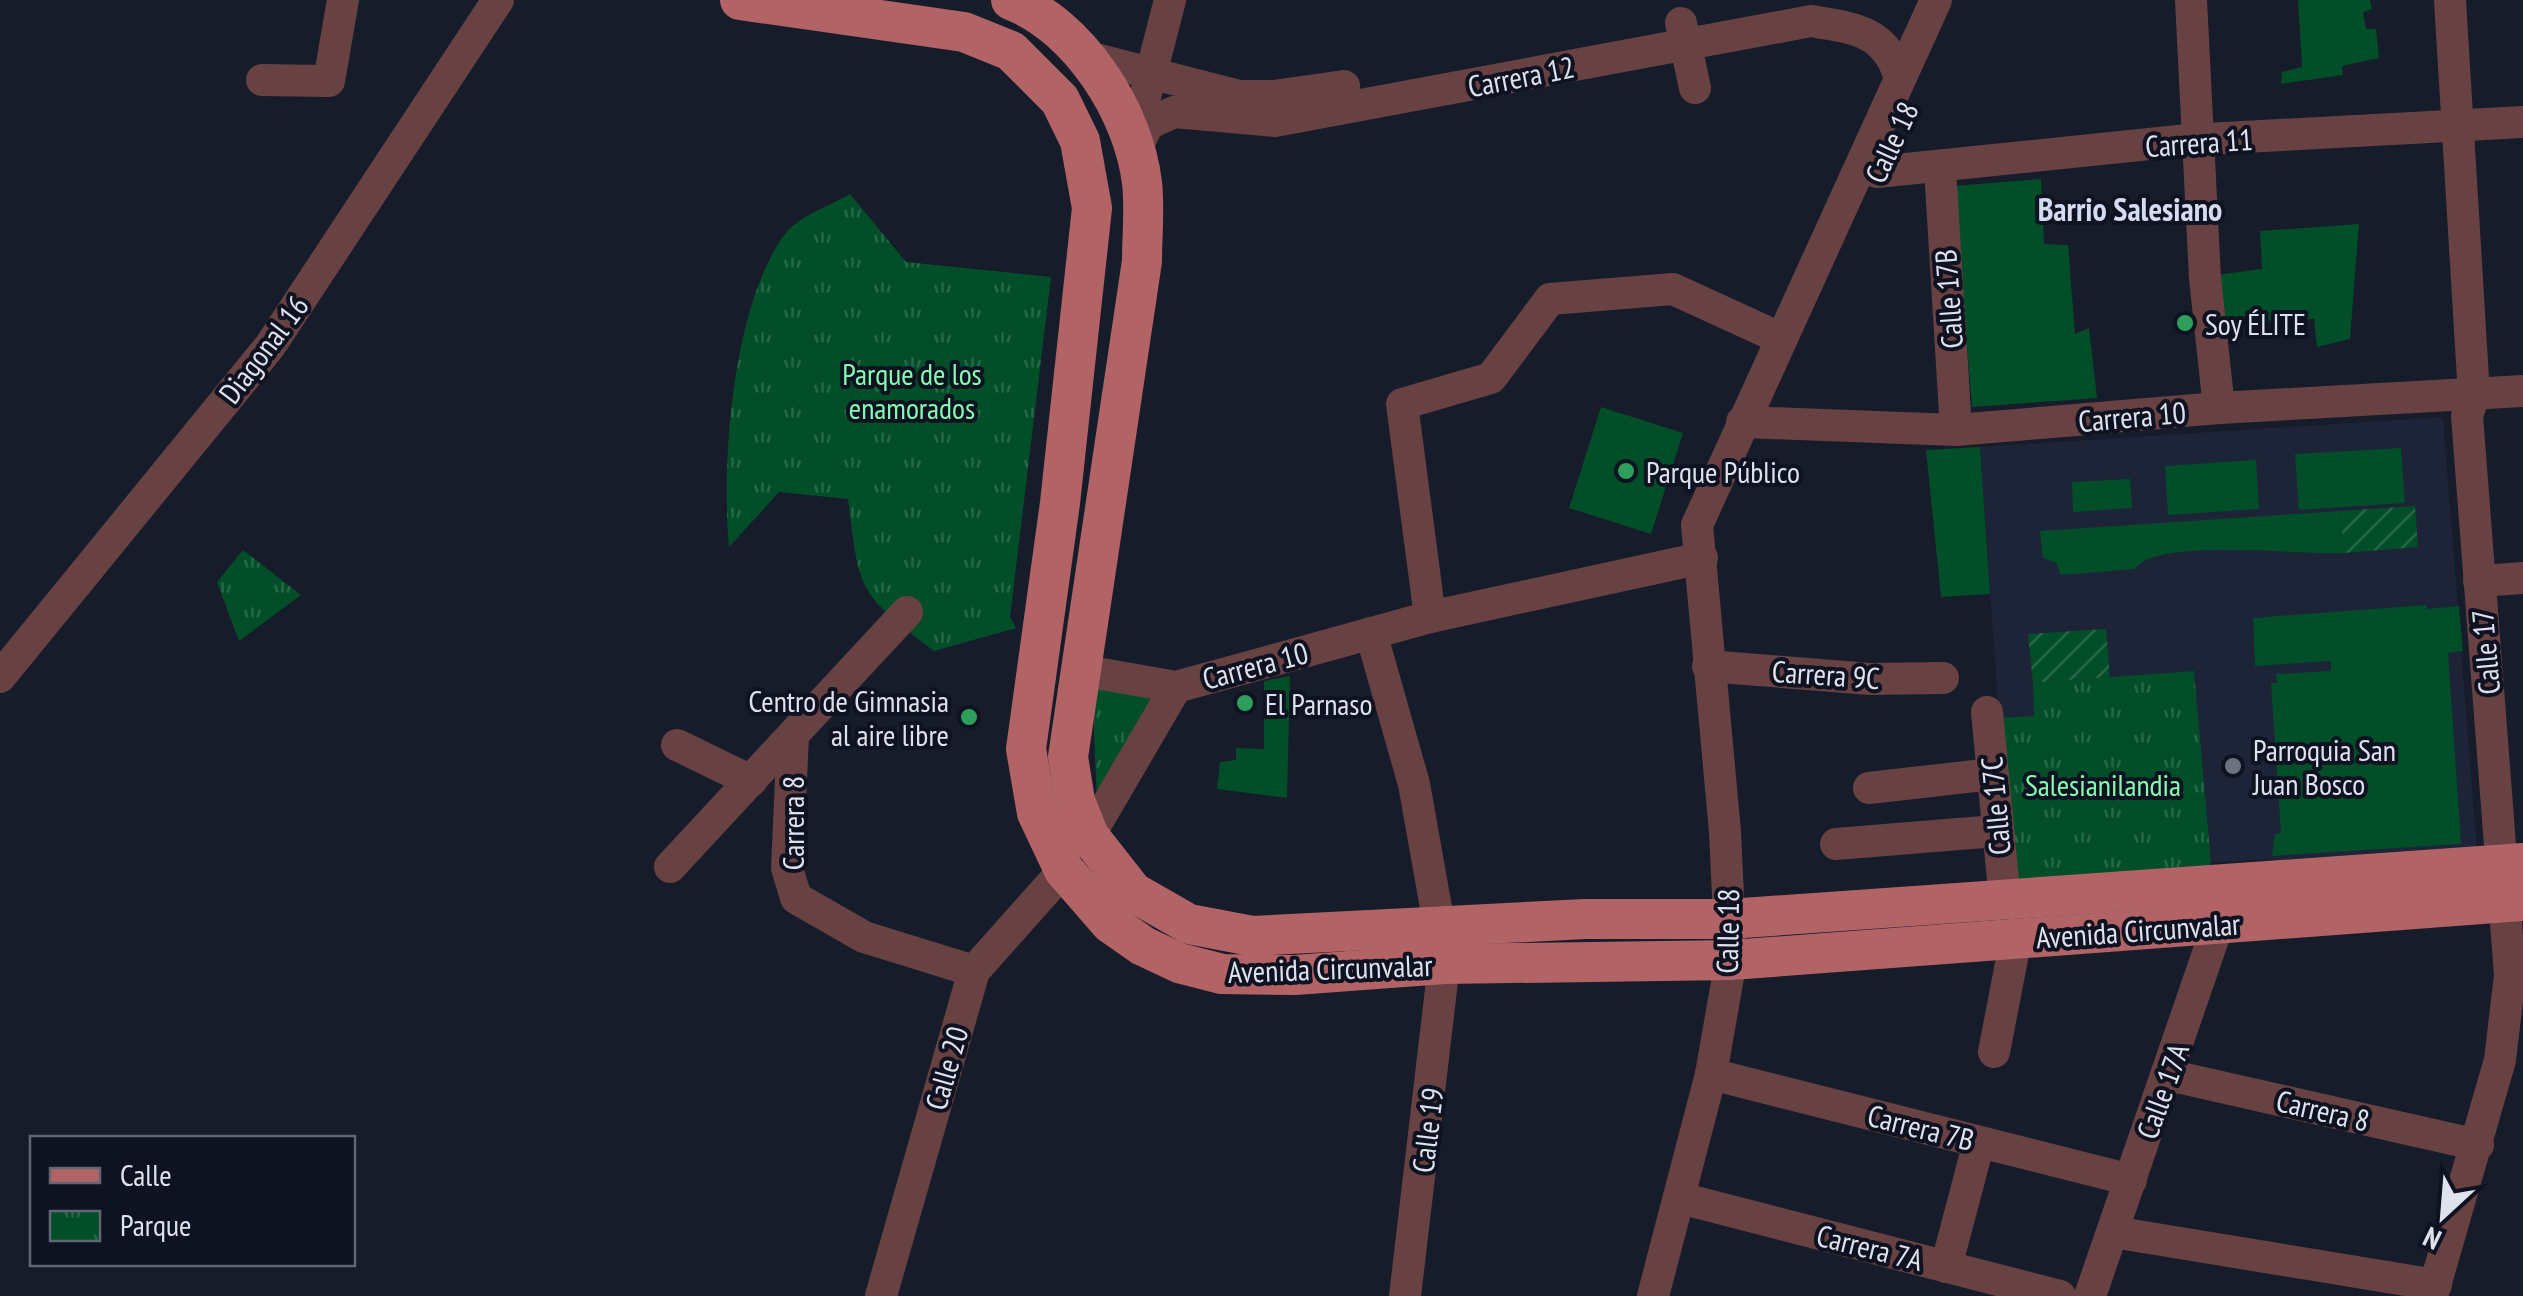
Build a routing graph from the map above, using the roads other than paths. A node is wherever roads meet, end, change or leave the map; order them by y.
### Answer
1 (344, 0) edge
2 (498, 0) edge
3 (740, 0) edge
4 (1170, 0) edge
5 (1816, 0) edge
6 (1936, 0) edge
7 (1958, 0) edge
8 (2191, 0) edge
9 (2450, 0) edge
10 (1020, 2) edge
11 (1684, 34) junction
12 (1084, 56) junction
13 (1151, 74) junction
14 (1900, 78) junction
15 (262, 80) dead end
16 (1695, 88) dead end
17 (1274, 109) junction
18 (2523, 122) edge
19 (2458, 127) junction
20 (2198, 140) junction
21 (1134, 148) junction
22 (1940, 168) junction
23 (1877, 172) junction
24 (1780, 338) junction
25 (2523, 390) edge
26 (2474, 395) junction
27 (2218, 408) junction
28 (1753, 422) junction
29 (1956, 430) junction
30 (1702, 558) junction
31 (2523, 578) edge
32 (2478, 580) junction
33 (906, 612) dead end
34 (1430, 617) junction
35 (1371, 633) junction
36 (1036, 666) junction
37 (1708, 666) junction
38 (1079, 670) junction
39 (0, 677) edge
40 (1943, 678) dead end
41 (1176, 686) junction
42 (1987, 712) dead end
43 (793, 735) junction
44 (677, 745) dead end
45 (1992, 774) junction
46 (750, 781) junction
47 (1869, 788) dead end
48 (1996, 831) junction
49 (1089, 836) junction
50 (1836, 844) dead end
51 (670, 868) dead end
52 (1064, 870) junction
53 (2513, 883) edge
54 (2225, 904) junction
55 (1729, 919) junction
56 (2010, 919) junction
57 (1442, 947) junction
58 (1731, 960) junction
59 (974, 971) junction
60 (1994, 1052) dead end
61 (2512, 1064) edge
62 (1711, 1074) junction
63 (2168, 1075) junction
64 (1979, 1142) junction
65 (2478, 1146) junction
66 (2131, 1180) junction
67 (1680, 1198) junction
68 (2113, 1232) junction
69 (1946, 1267) junction
70 (2434, 1290) edge
71 (880, 1296) edge
72 (1406, 1296) edge
73 (1654, 1296) edge
74 (2060, 1296) edge
75 (2090, 1296) edge

1 - 15 street
2 - 39 street, Diagonal 16
3 - 36 main road, Avenida Circunvalar
4 - 13 street
5 - 11 street, Carrera 12
6 - 14 street, Calle 18
7 - 23 street, Calle 18
8 - 20 street
9 - 19 street, Calle 17
10 - 12 main road, Avenida Circunvalar
11 - 14 street, Carrera 12
11 - 16 street
11 - 17 street, Carrera 12
12 - 13 street, Carrera 12
12 - 21 main road, Avenida Circunvalar
13 - 17 street, Carrera 12
13 - 21 street
14 - 24 street, Calle 18
17 - 21 street, Carrera 12
18 - 19 street, Carrera 11
19 - 20 street, Carrera 11
19 - 26 street, Calle 17
20 - 22 street, Carrera 11
20 - 27 street
21 - 38 main road, Avenida Circunvalar
22 - 23 street, Carrera 11
22 - 29 street, Calle 17B
23 - 28 street, Calle 18
24 - 28 street, Calle 18
24 - 34 street
25 - 26 street, Carrera 10
26 - 27 street, Carrera 10
26 - 32 street, Calle 17
27 - 29 street, Carrera 10
28 - 29 street, Carrera 10
28 - 30 street, Calle 18
30 - 34 street, Carrera 10
30 - 37 street, Calle 18
31 - 32 street
32 - 53 street, Calle 17
33 - 43 street
34 - 35 street, Carrera 10
35 - 41 street, Carrera 10
35 - 57 street, Calle 19
36 - 38 main road
36 - 52 main road, Avenida Circunvalar
37 - 40 street, Carrera 9C
37 - 55 street, Calle 18
38 - 41 street, Carrera 10
38 - 49 main road, Avenida Circunvalar
41 - 49 street
42 - 45 street, Calle 17C
43 - 46 street
43 - 59 street, Carrera 8
44 - 46 street
45 - 47 street
45 - 48 street, Calle 17C
46 - 51 street
48 - 50 street
48 - 56 street, Calle 17C
49 - 57 main road, Avenida Circunvalar
52 - 57 main road, Avenida Circunvalar
52 - 59 street, Calle 20
53 - 54 main road, Avenida Circunvalar
53 - 61 street, Calle 17
54 - 56 main road, Avenida Circunvalar
54 - 63 street, Calle 17A
55 - 56 main road, Avenida Circunvalar
55 - 57 main road, Avenida Circunvalar
55 - 58 street, Calle 18
56 - 58 main road, Avenida Circunvalar
56 - 60 street, Calle 17C
57 - 58 main road, Avenida Circunvalar
57 - 72 street, Calle 19
58 - 62 street, Calle 18
59 - 71 street, Calle 20
61 - 65 street, Calle 17
62 - 64 street, Carrera 7B
62 - 67 street, Calle 18
63 - 65 street, Carrera 8
63 - 66 street, Calle 17A
64 - 66 street, Carrera 7B
64 - 69 street
65 - 70 street, Calle 17
66 - 68 street, Calle 17A
67 - 69 street, Carrera 7A
67 - 73 street, Calle 18
68 - 70 street
68 - 75 street, Calle 17A
69 - 74 street, Carrera 7A

